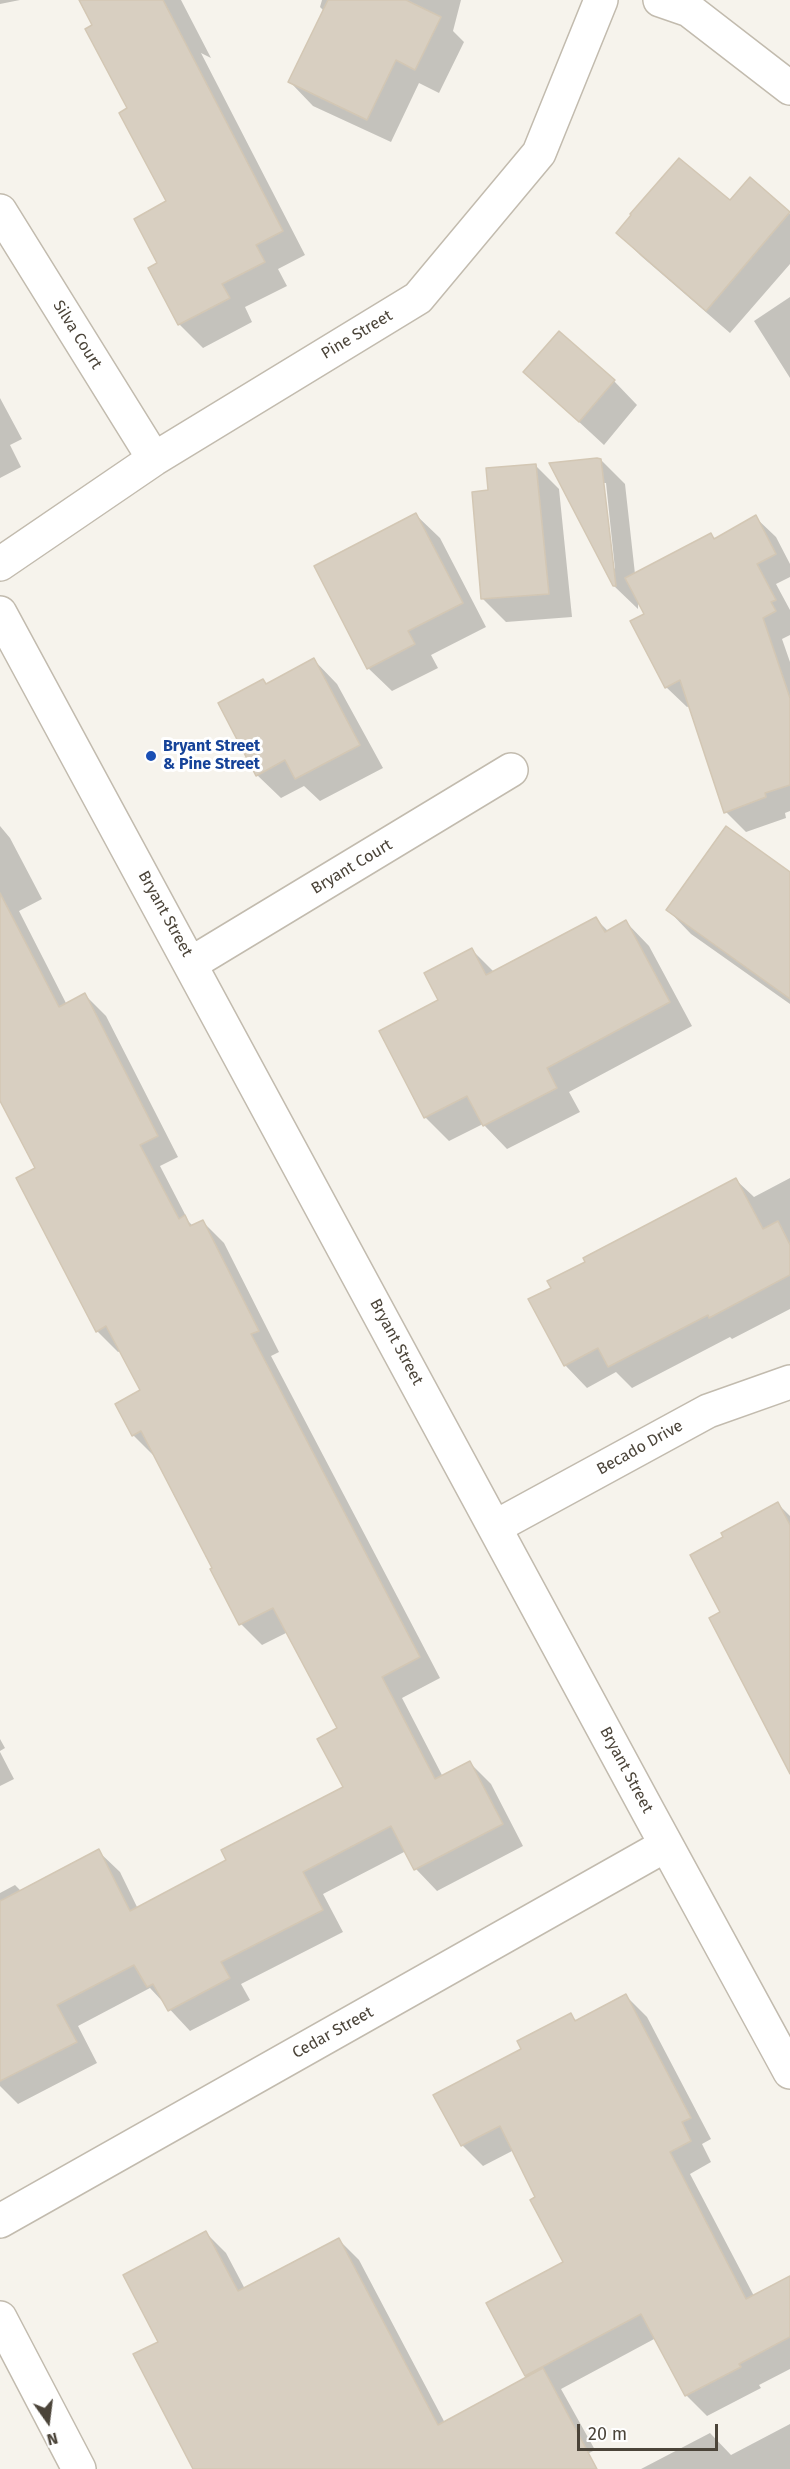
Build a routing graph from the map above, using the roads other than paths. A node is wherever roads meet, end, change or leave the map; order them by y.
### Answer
1 (601, 0) edge
2 (660, 0) edge
3 (790, 88) edge
4 (0, 211) edge
5 (154, 459) junction
6 (0, 564) edge
7 (0, 613) edge
8 (511, 770) dead end
9 (192, 963) junction
10 (790, 1382) edge
11 (495, 1527) junction
12 (666, 1845) junction
13 (790, 2072) edge
14 (0, 2221) edge
15 (0, 2318) edge
16 (79, 2469) edge

1 - 5 street, Pine Street
2 - 3 street
4 - 5 street, Silva Court
5 - 6 street, Pine Street
7 - 9 street, Bryant Street
8 - 9 street, Bryant Court
9 - 11 street, Bryant Street
10 - 11 street, Becado Drive
11 - 12 street, Bryant Street
12 - 13 street, Bryant Street
12 - 14 street, Cedar Street
15 - 16 street

